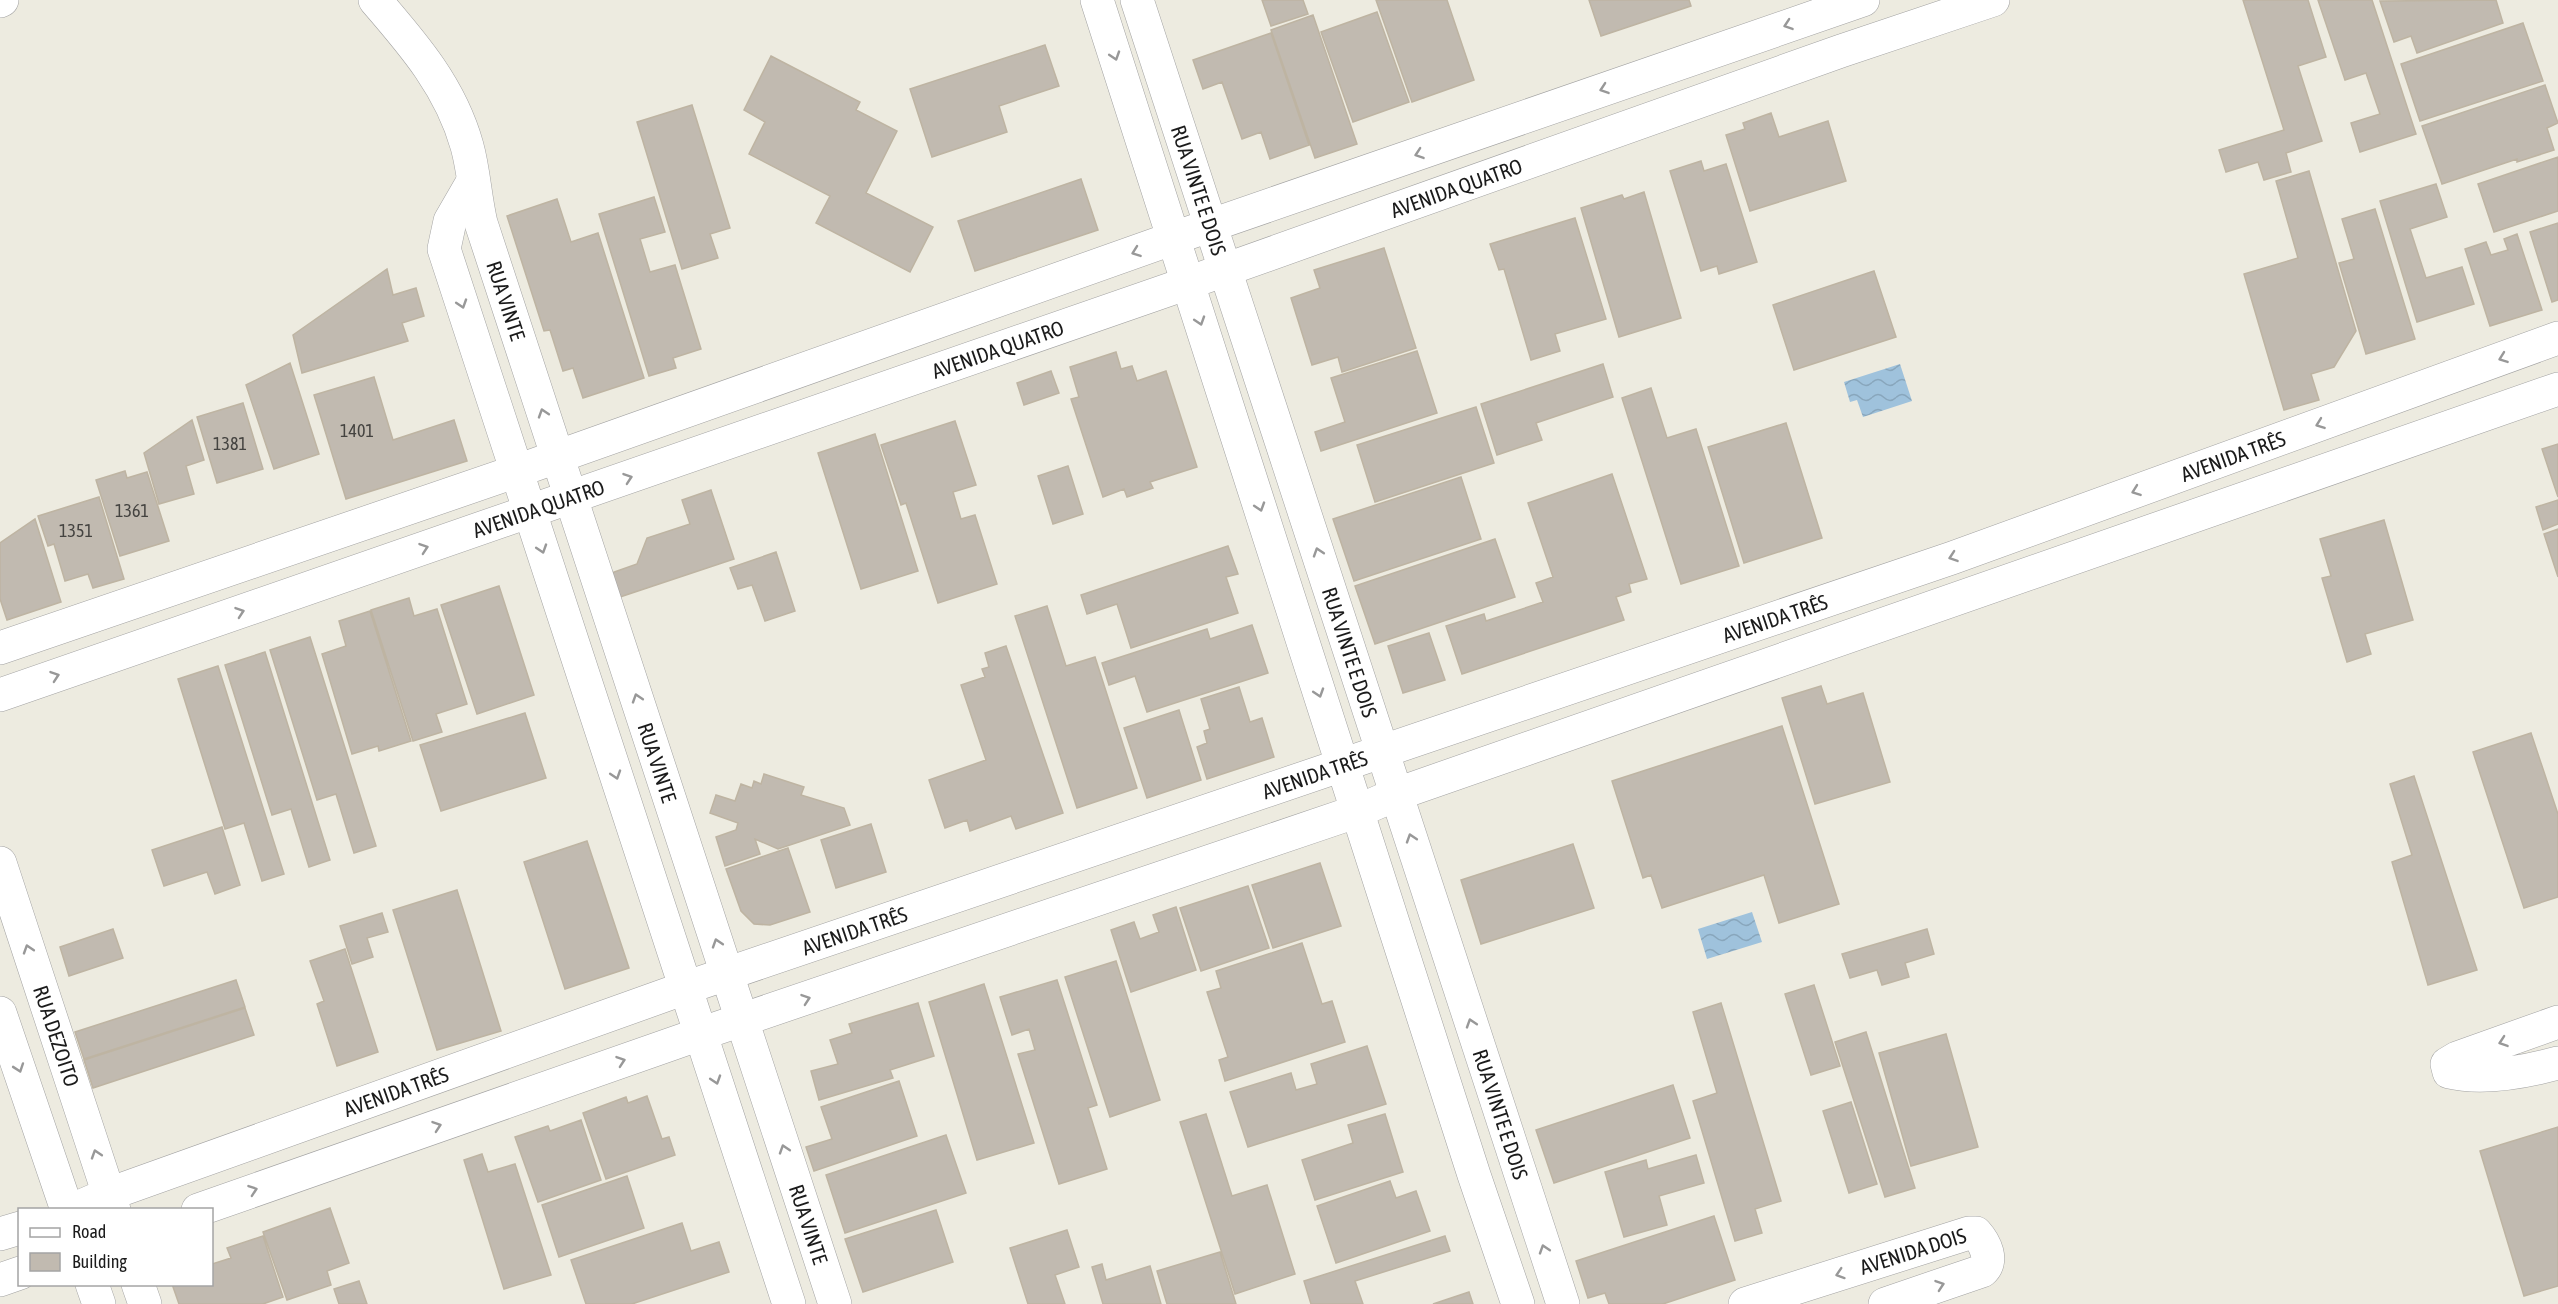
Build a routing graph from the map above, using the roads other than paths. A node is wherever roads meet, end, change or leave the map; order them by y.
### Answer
1 (375, 0) edge
2 (1097, 0) edge
3 (1137, 0) edge
4 (1863, 0) edge
5 (1871, 0) edge
6 (1993, 0) edge
7 (1825, 6) edge
8 (1884, 38) junction
9 (1840, 51) junction
10 (472, 183) junction
11 (1211, 226) junction
12 (1174, 238) junction
13 (1225, 269) junction
14 (1188, 283) junction
15 (2558, 338) edge
16 (2558, 389) edge
17 (558, 457) junction
18 (517, 471) junction
19 (571, 498) junction
20 (530, 511) junction
21 (0, 648) edge
22 (0, 695) edge
23 (1383, 749) junction
24 (1342, 764) junction
25 (1397, 794) junction
26 (1358, 811) junction
27 (0, 863) edge
28 (728, 974) junction
29 (685, 988) junction
30 (0, 1013) edge
31 (742, 1020) junction
32 (2558, 1022) edge
33 (700, 1034) junction
34 (2558, 1063) edge
35 (111, 1202) edge
36 (67, 1208) edge
37 (78, 1208) edge
38 (201, 1208) edge
39 (18, 1229) edge
40 (0, 1234) edge
41 (18, 1274) edge
42 (0, 1280) edge
43 (94, 1286) edge
44 (139, 1286) edge
45 (99, 1304) edge
46 (145, 1304) edge
47 (789, 1304) edge
48 (835, 1304) edge
49 (1518, 1304) edge
50 (1563, 1304) edge
51 (1745, 1304) edge
52 (1885, 1304) edge

1 - 10 street, RUA VINTE
2 -> 12 street, RUA VINTE E DOIS
3 - 11 street, RUA VINTE E DOIS
4 - 7 street, AVENIDA QUATRO
5 - 8 street
6 - 8 street, AVENIDA QUATRO
7 - 9 street
7 -> 11 street, AVENIDA QUATRO
8 - 9 street, AVENIDA QUATRO
9 - 13 street, AVENIDA QUATRO
17 -> 10 street, RUA VINTE
10 -> 18 street, RUA VINTE
11 - 12 street, AVENIDA QUATRO
11 - 13 street, RUA VINTE E DOIS
12 - 14 street, RUA VINTE E DOIS
12 -> 17 street, AVENIDA QUATRO
13 - 14 street, AVENIDA QUATRO
23 -> 13 street, RUA VINTE E DOIS
19 -> 14 street, AVENIDA QUATRO
14 -> 24 street, RUA VINTE E DOIS
15 -> 23 street, AVENIDA TRÊS
16 - 25 street, AVENIDA TRÊS
17 - 18 street, AVENIDA QUATRO
17 - 19 street, RUA VINTE
18 - 20 street, RUA VINTE
18 - 21 street, AVENIDA QUATRO
19 - 20 street, AVENIDA QUATRO
28 -> 19 street, RUA VINTE
22 -> 20 street, AVENIDA QUATRO
20 -> 29 street, RUA VINTE
23 - 24 street, AVENIDA TRÊS
23 - 25 street, RUA VINTE E DOIS
24 - 26 street, RUA VINTE E DOIS
24 - 28 street, AVENIDA TRÊS
25 - 26 street, AVENIDA TRÊS
50 -> 25 street, RUA VINTE E DOIS
31 -> 26 street, AVENIDA TRÊS
26 - 49 street, RUA VINTE E DOIS
35 -> 27 street, RUA DEZOITO
28 - 29 street, AVENIDA TRÊS
28 - 31 street, RUA VINTE
29 - 33 street, RUA VINTE
29 - 35 street, AVENIDA TRÊS
30 -> 36 street
31 - 33 street, AVENIDA TRÊS
48 -> 31 street, RUA VINTE
32 -> 34 street
38 -> 33 street, AVENIDA TRÊS
33 -> 47 street, RUA VINTE
35 - 37 street, AVENIDA TRÊS
39 - 40 street
41 - 42 street
43 - 45 street
44 - 46 street
52 -> 51 street, AVENIDA DOIS

